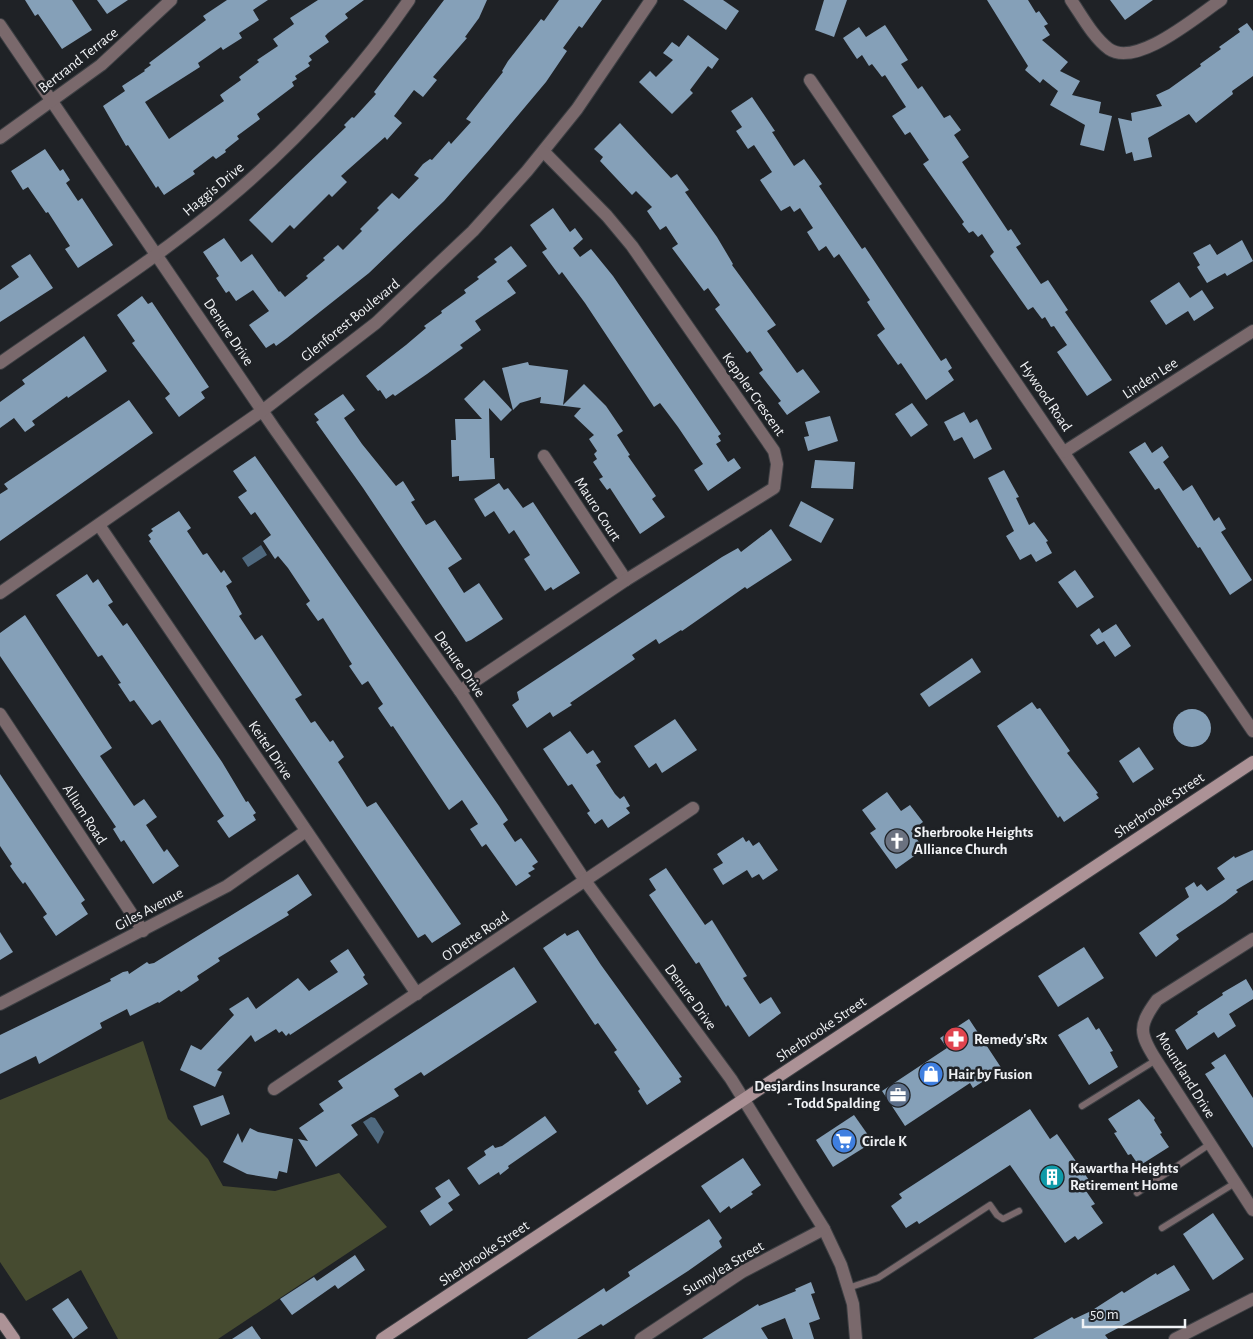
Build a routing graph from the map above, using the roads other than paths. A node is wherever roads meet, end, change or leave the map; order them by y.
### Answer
1 (171, 0) edge
2 (409, 0) edge
3 (651, 0) edge
4 (1071, 0) edge
5 (1221, 0) edge
6 (0, 25) edge
7 (810, 80) dead end
8 (52, 101) junction
9 (0, 138) edge
10 (544, 152) junction
11 (157, 254) junction
12 (1253, 330) edge
13 (0, 363) edge
14 (262, 411) junction
15 (1064, 452) junction
16 (544, 456) dead end
17 (99, 524) junction
18 (626, 580) junction
19 (0, 593) edge
20 (460, 691) junction
21 (0, 714) edge
22 (1253, 731) edge
23 (1253, 762) edge
24 (693, 808) dead end
25 (306, 831) junction
26 (586, 882) junction
27 (143, 931) junction
28 (1253, 939) edge
29 (417, 994) junction
30 (0, 1004) edge
31 (1156, 1060) junction
32 (274, 1088) dead end
33 (744, 1100) junction
34 (1082, 1106) dead end
35 (1210, 1144) junction
36 (1234, 1183) junction
37 (1137, 1193) dead end
38 (1253, 1210) edge
39 (1019, 1211) dead end
40 (1162, 1228) dead end
41 (824, 1229) junction
42 (848, 1288) junction
43 (1253, 1299) edge
44 (0, 1319) edge
45 (14, 1339) edge
46 (382, 1339) edge
47 (642, 1339) edge
48 (856, 1339) edge
49 (1175, 1339) edge

1 - 8 street, Bertrand Terrace
2 - 11 street, Haggis Drive
3 - 10 street, Glenforest Boulevard
4 - 5 street
6 - 8 street, Denure Drive
7 - 15 street, Hywood Road
8 - 9 street, Bertrand Terrace
8 - 11 street, Denure Drive
10 - 14 street, Glenforest Boulevard
10 - 18 street, Keppler Crescent
11 - 13 street, Haggis Drive
11 - 14 street, Denure Drive
12 - 15 street, Linden Lee
14 - 17 street, Glenforest Boulevard
14 - 20 street, Denure Drive
15 - 22 street, Hywood Road
16 - 18 street, Mauro Court
17 - 19 street, Glenforest Boulevard
17 - 25 street, Keitel Drive
18 - 20 street, Keppler Crescent
20 - 26 street, Denure Drive
21 - 27 street, Allum Road
23 - 33 main road, Sherbrooke Street
24 - 26 street, O'Dette Road
25 - 27 street, Giles Avenue
25 - 29 street, Keitel Drive
26 - 29 street, O'Dette Road
26 - 33 street, Denure Drive
27 - 30 street, Giles Avenue
28 - 31 street, Mountland Drive
29 - 32 street, O'Dette Road
31 - 34 lane
31 - 35 street, Mountland Drive
33 - 41 street, Denure Drive
33 - 46 main road, Sherbrooke Street
35 - 36 street, Mountland Drive
35 - 37 lane
36 - 38 street, Mountland Drive
36 - 40 lane
39 - 42 lane
41 - 42 street, Denure Drive
41 - 47 street, Sunnylea Street
42 - 48 street, Denure Drive
43 - 49 street
44 - 45 main road

